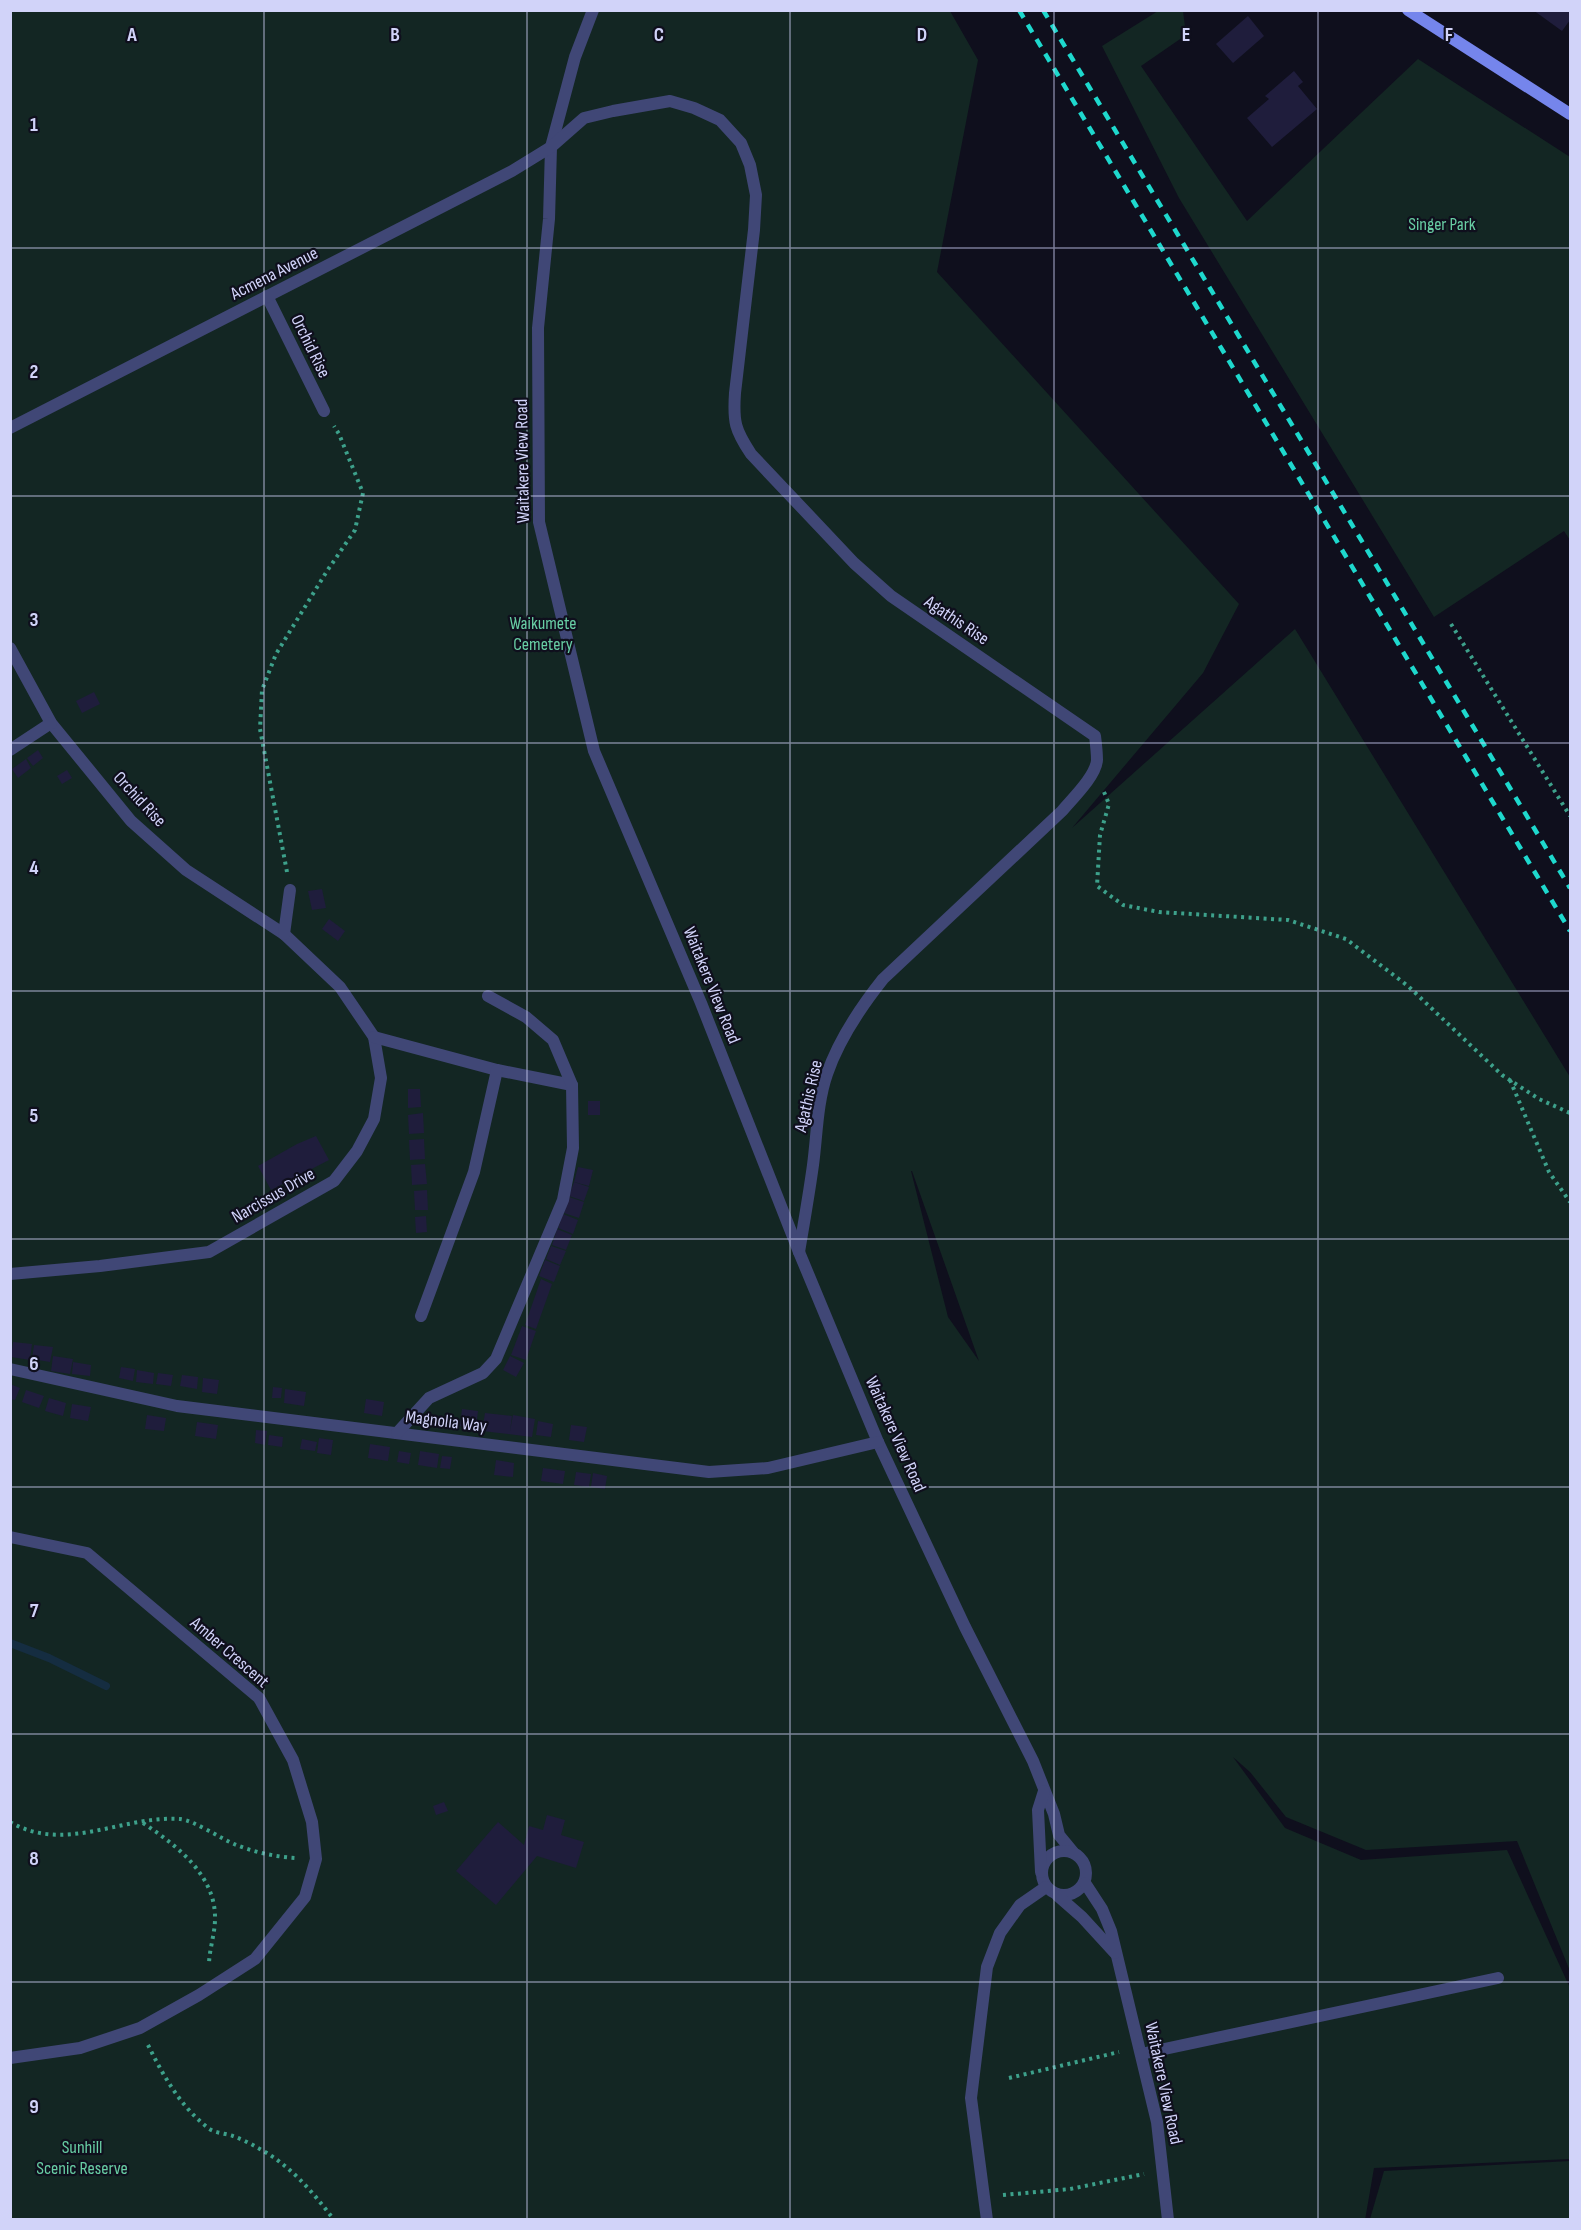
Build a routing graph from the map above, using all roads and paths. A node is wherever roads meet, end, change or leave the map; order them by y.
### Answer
1 (593, 10) edge
2 (1408, 10) edge
3 (1570, 114) edge
4 (552, 147) junction
5 (267, 296) junction
6 (324, 411) joint
7 (10, 428) edge
8 (1451, 624) dead end
9 (10, 648) edge
10 (51, 723) junction
11 (10, 750) edge
12 (1095, 768) junction
13 (1570, 816) edge
14 (290, 890) joint
15 (284, 934) junction
16 (488, 996) dead end
17 (374, 1037) junction
18 (497, 1070) junction
19 (1510, 1080) junction
20 (572, 1085) junction
21 (1570, 1113) edge
22 (1570, 1202) edge
23 (799, 1252) junction
24 (10, 1274) edge
25 (421, 1316) dead end
26 (10, 1369) edge
27 (397, 1433) junction
28 (878, 1442) junction
29 (10, 1537) edge
30 (1044, 1791) junction
31 (10, 1822) edge
32 (143, 1822) junction
33 (1073, 1852) junction
34 (303, 1859) dead end
35 (1085, 1882) junction
36 (1048, 1886) junction
37 (1116, 1954) junction
38 (213, 1974) dead end
39 (1498, 1978) dead end
40 (140, 2028) junction
41 (1121, 2052) dead end
42 (1141, 2054) junction
43 (10, 2058) edge
44 (1009, 2078) dead end
45 (1154, 2172) dead end
46 (997, 2195) dead end
47 (334, 2220) edge
48 (987, 2220) edge
49 (1168, 2220) edge

1 - 4 lane, Waitakere View Road
2 - 3 main road
4 - 5 lane, Acmena Avenue
4 - 12 lane, Agathis Rise
4 - 23 lane, Waitakere View Road
5 - 6 lane, Orchid Rise
5 - 7 lane, Acmena Avenue
6 - 14 path
8 - 13 path
9 - 10 lane, Orchid Rise
10 - 11 lane
10 - 15 lane, Orchid Rise
12 - 19 path
12 - 23 lane, Agathis Rise
14 - 15 lane
15 - 17 lane, Narcissus Drive
16 - 20 lane
17 - 18 lane
17 - 24 lane, Narcissus Drive
18 - 20 lane
18 - 25 lane
19 - 21 path
19 - 22 path
20 - 27 lane
23 - 28 lane, Waitakere View Road
26 - 27 lane, Magnolia Way
27 - 28 lane, Magnolia Way
28 - 30 lane, Waitakere View Road
29 - 40 lane, Amber Crescent
30 - 33 lane, Waitakere View Road
30 - 36 lane
31 - 32 path
32 - 34 path
32 - 38 path
33 - 35 lane, Waitakere View Road
33 - 36 lane
35 - 36 lane
35 - 37 lane, Waitakere View Road
36 - 37 lane
36 - 48 lane
37 - 42 lane, Waitakere View Road
39 - 42 lane
40 - 43 lane, Amber Crescent
40 - 47 path
41 - 44 path
42 - 49 lane, Waitakere View Road
45 - 46 path

